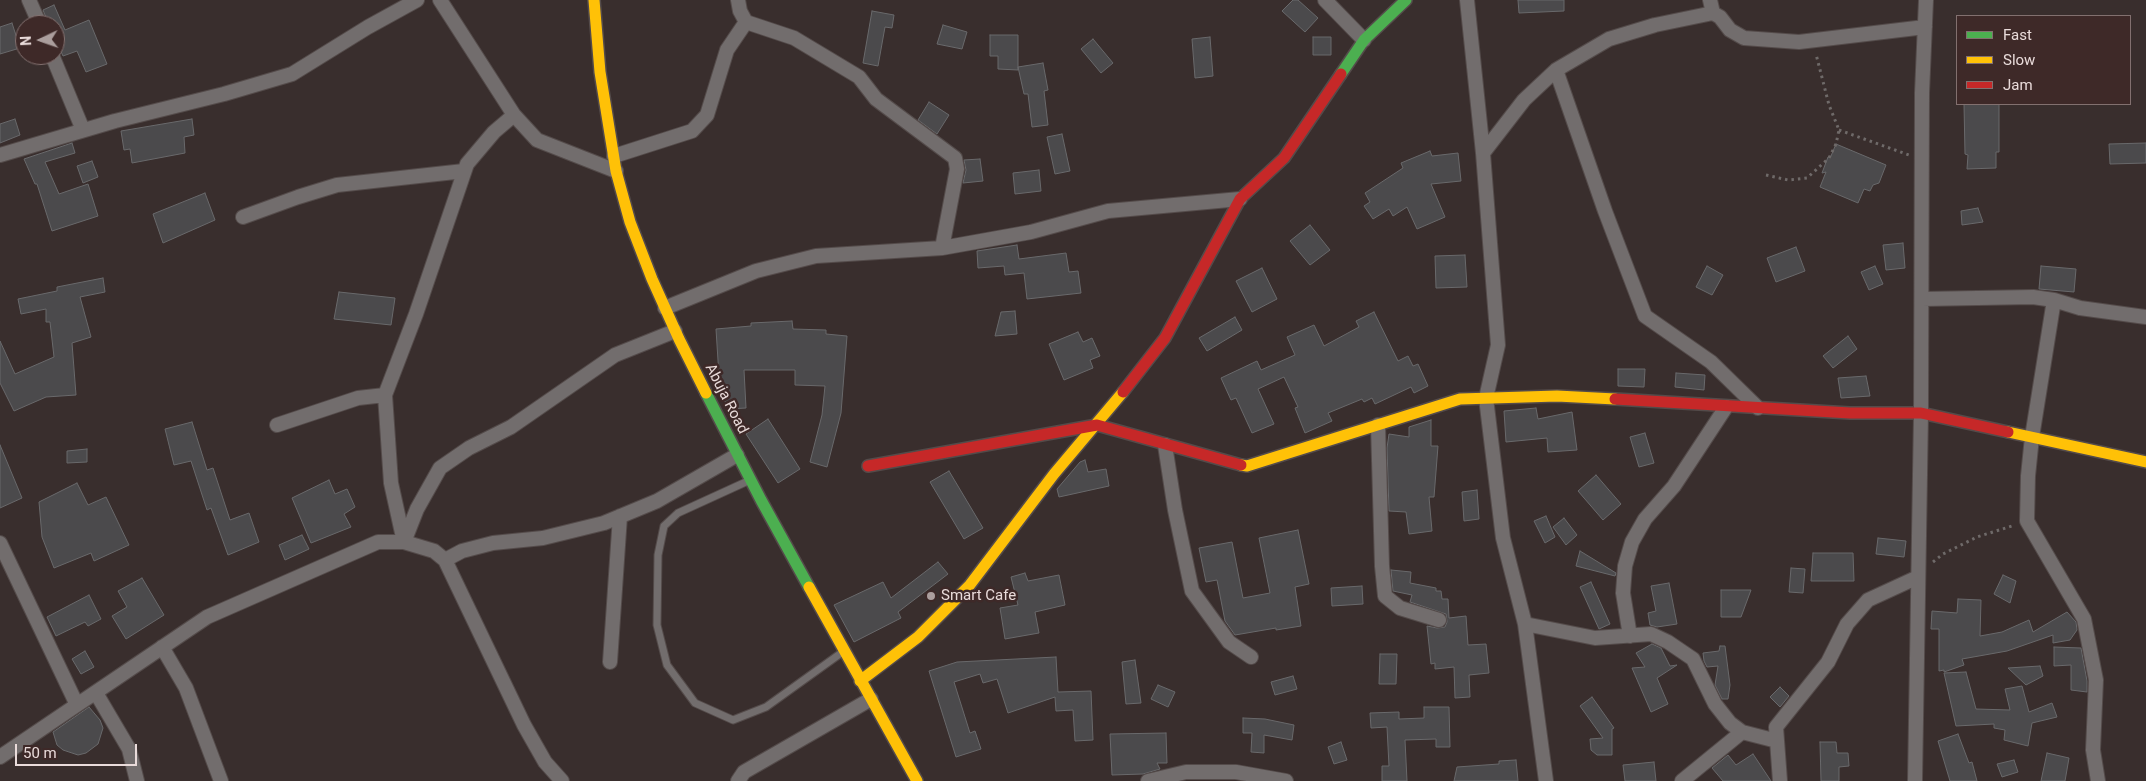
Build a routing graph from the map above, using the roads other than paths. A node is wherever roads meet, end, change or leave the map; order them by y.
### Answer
1 (30, 0) edge
2 (440, 0) edge
3 (594, 0) edge
4 (738, 0) edge
5 (1325, 0) edge
6 (1406, 0) edge
7 (1467, 0) edge
8 (1926, 0) edge
9 (408, 2) edge
10 (1712, 6) edge
11 (36, 15) edge
12 (746, 22) junction
13 (1925, 27) junction
14 (1364, 40) junction
15 (56, 65) edge
16 (1556, 70) junction
17 (514, 115) junction
18 (83, 130) junction
19 (1484, 153) junction
20 (0, 155) edge
21 (614, 156) junction
22 (616, 170) junction
23 (464, 172) junction
24 (1240, 200) junction
25 (243, 217) dead end
26 (942, 248) junction
27 (1922, 299) junction
28 (2054, 300) junction
29 (665, 308) junction
30 (2146, 317) edge
31 (675, 331) junction
32 (385, 395) junction
33 (1486, 398) junction
34 (1726, 407) junction
35 (1758, 408) junction
36 (1921, 413) junction
37 (277, 425) dead end
38 (1096, 425) junction
39 (1378, 425) junction
40 (2032, 437) junction
41 (1166, 445) junction
42 (737, 455) junction
43 (2146, 462) edge
44 (868, 466) dead end
45 (751, 480) junction
46 (620, 516) junction
47 (404, 542) junction
48 (0, 544) edge
49 (445, 560) junction
50 (1918, 576) junction
51 (1439, 620) dead end
52 (1525, 624) junction
53 (1630, 636) junction
54 (162, 647) junction
55 (844, 651) junction
56 (1251, 657) dead end
57 (610, 662) dead end
58 (860, 681) junction
59 (96, 693) junction
60 (871, 699) junction
61 (77, 705) junction
62 (1742, 732) junction
63 (1777, 741) junction
64 (0, 757) edge
65 (137, 781) edge
66 (221, 781) edge
67 (562, 781) edge
68 (738, 781) edge
69 (917, 781) edge
70 (1148, 781) edge
71 (1286, 781) edge
72 (1546, 781) edge
73 (1682, 781) edge
74 (1780, 781) edge
75 (1915, 781) edge
76 (2098, 781) edge

1 - 11 street
2 - 17 street
3 - 21 street, Abuja Road
4 - 12 street
5 - 14 street
6 - 14 street
7 - 19 street
8 - 13 street
9 - 18 street
10 - 13 street
10 - 16 street
12 - 21 street
12 - 26 street
13 - 27 street
14 - 24 street
15 - 18 street
16 - 19 street
16 - 35 street
17 - 22 street
17 - 23 street
18 - 20 street
19 - 33 street
21 - 22 street, Abuja Road
22 - 29 street, Abuja Road
23 - 25 street
23 - 32 street
24 - 26 street
24 - 38 street
26 - 29 street
27 - 28 street
27 - 36 street
28 - 30 street
28 - 40 street
29 - 31 street, Abuja Road
31 - 42 street, Abuja Road
31 - 47 street
32 - 37 street
32 - 47 street
33 - 34 street
33 - 39 street
33 - 52 street
34 - 35 street
34 - 53 street
35 - 36 street
36 - 40 street
36 - 50 street
38 - 41 street
38 - 44 street
38 - 58 street
39 - 41 street
39 - 51 street
40 - 43 street
40 - 76 street
41 - 56 street
42 - 45 street, Abuja Road
42 - 46 street
45 - 55 street, Abuja Road
45 - 55 lane
46 - 49 street
46 - 57 street
47 - 49 street
47 - 54 street
48 - 61 street
49 - 67 street
50 - 63 street
50 - 75 street
52 - 53 street
52 - 72 street
53 - 62 street
54 - 59 street
54 - 66 street
55 - 58 street, Abuja Road
58 - 60 street, Abuja Road
59 - 61 street
59 - 65 street
60 - 68 street
60 - 69 street, Abuja Road
61 - 64 street
62 - 63 street
62 - 73 street
63 - 74 street
70 - 71 street

